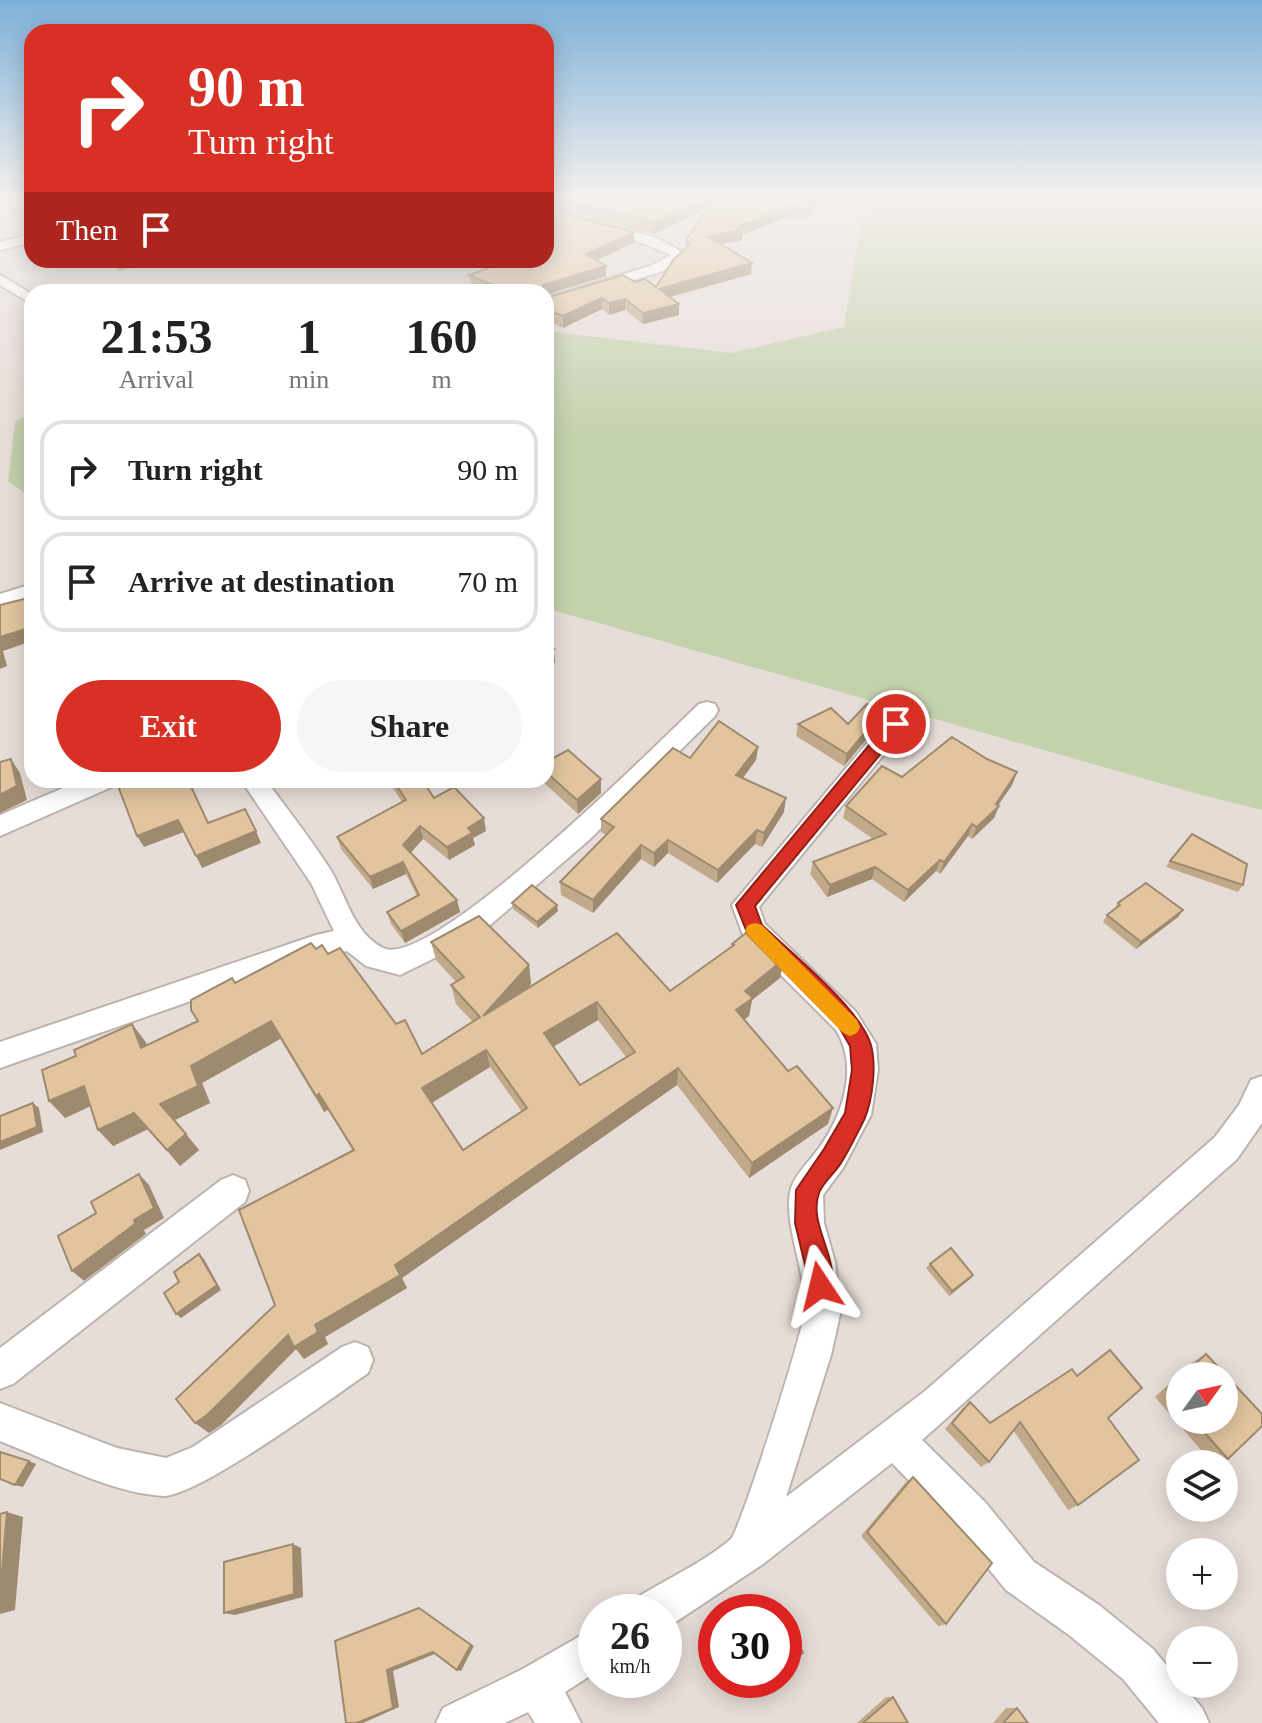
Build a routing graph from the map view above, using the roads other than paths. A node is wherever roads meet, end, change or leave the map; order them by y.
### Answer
1 (631, 276) edge
2 (0, 279) edge
3 (24, 295) edge
4 (554, 301) edge
5 (24, 593) edge
6 (0, 601) edge
7 (707, 710) dead end
8 (896, 724) dead end
9 (87, 788) edge
10 (259, 788) edge
11 (0, 826) edge
12 (352, 939) junction
13 (0, 1055) edge
14 (1262, 1090) edge
15 (233, 1191) dead end
16 (355, 1360) dead end
17 (0, 1371) edge
18 (0, 1422) edge
19 (893, 1437) junction
20 (749, 1550) junction
21 (681, 1594) edge
22 (578, 1659) edge
23 (536, 1685) junction
24 (458, 1723) edge
25 (559, 1723) edge
26 (1187, 1723) edge

1 - 4 street
2 - 3 street
5 - 6 street
7 - 12 street
8 - 20 street
9 - 11 street
10 - 12 street
12 - 13 street
14 - 19 street
15 - 17 street
16 - 18 street
19 - 20 street
19 - 26 street
20 - 21 street
22 - 23 street
23 - 24 street
23 - 25 street

